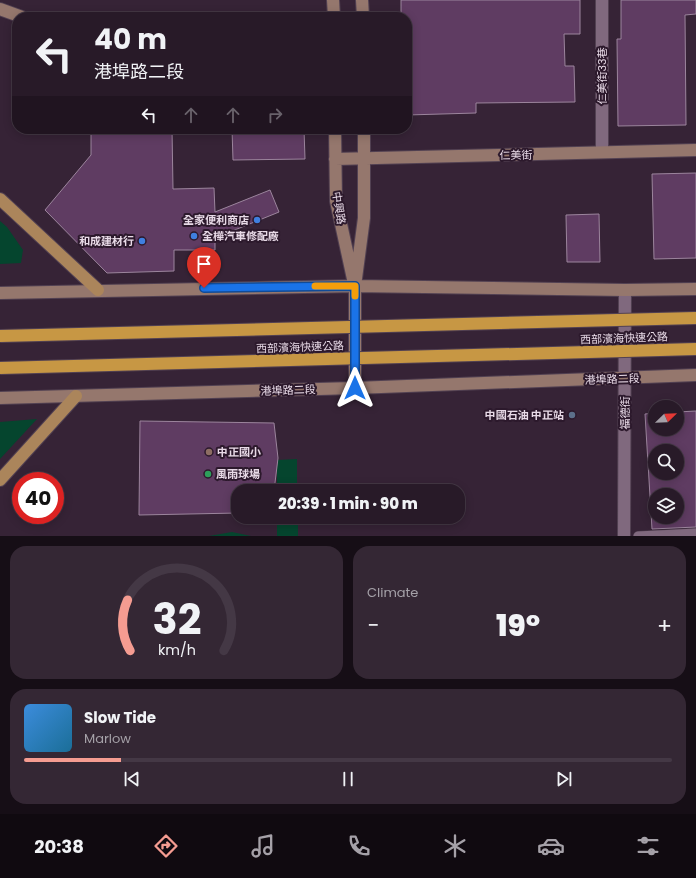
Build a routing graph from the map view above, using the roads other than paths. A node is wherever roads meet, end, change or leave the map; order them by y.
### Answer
1 (334, 0) edge
2 (362, 0) edge
3 (602, 0) edge
4 (0, 9) edge
5 (334, 12) edge
6 (363, 12) edge
7 (12, 13) edge
8 (335, 134) edge
9 (364, 134) edge
10 (696, 150) edge
11 (602, 152) junction
12 (364, 158) junction
13 (335, 159) junction
14 (0, 199) edge
15 (355, 286) junction
16 (696, 289) edge
17 (98, 290) junction
18 (625, 290) junction
19 (0, 293) edge
20 (696, 318) edge
21 (0, 336) edge
22 (696, 349) edge
23 (0, 368) edge
24 (696, 375) edge
25 (625, 378) junction
26 (355, 388) junction
27 (76, 396) junction
28 (0, 398) edge
29 (0, 480) edge
30 (696, 533) edge
31 (624, 536) edge
32 (638, 536) edge

1 - 5 street
2 - 6 street
3 - 11 street, 仁美街33巷
4 - 7 street
8 - 13 street, 中興路
9 - 12 street, 中興路
10 - 11 street, 仁美街
11 - 12 street, 仁美街
12 - 13 street, 仁美街
12 - 15 street, 中興路
13 - 15 street, 中興路
14 - 17 main road
15 - 17 street
15 - 18 street
15 - 26 street, 中興路
16 - 18 street
17 - 19 street
18 - 25 street, 福德街
20 - 21 highway, 西部濱海快速公路, bridge
22 - 23 highway, 西部濱海快速公路, bridge
24 - 25 street, 港埠路二段
25 - 26 street, 港埠路二段
25 - 31 street, 福德街
26 - 27 street, 港埠路二段
27 - 28 street, 港埠路二段
27 - 29 main road
30 - 32 lane

